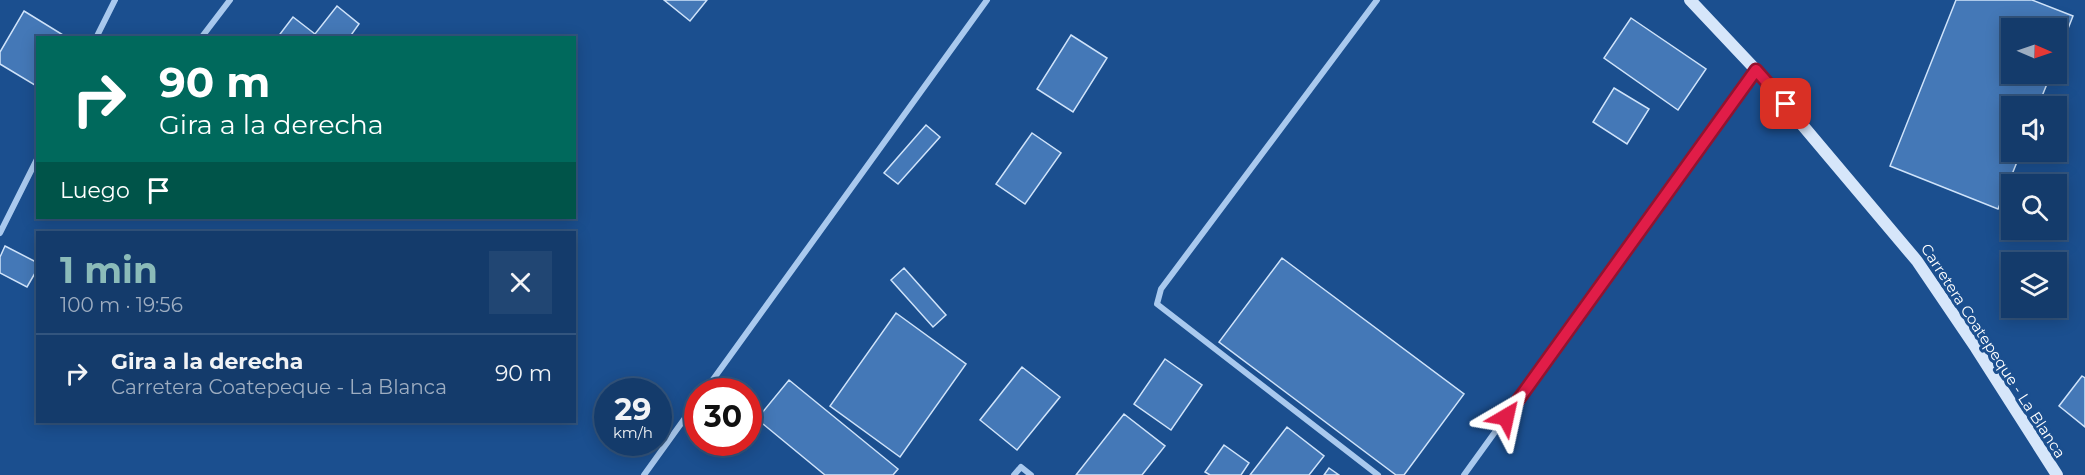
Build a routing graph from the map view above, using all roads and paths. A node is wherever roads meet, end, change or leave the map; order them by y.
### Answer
1 (115, 0) edge
2 (230, 0) edge
3 (987, 0) edge
4 (1377, 0) edge
5 (1690, 0) edge
6 (97, 36) edge
7 (203, 36) edge
8 (1756, 70) junction
9 (36, 161) edge
10 (0, 233) edge
11 (714, 378) edge
12 (684, 419) edge
13 (644, 475) edge
14 (1014, 475) edge
15 (1031, 475) edge
16 (1378, 475) edge
17 (1464, 475) edge
18 (2056, 475) edge

1 - 6 street
2 - 7 street
3 - 11 street
4 - 16 street
5 - 8 main road, Carretera Coatepeque - La Blanca
8 - 17 street
8 - 18 main road, Carretera Coatepeque - La Blanca
9 - 10 street
12 - 13 street
14 - 15 street

